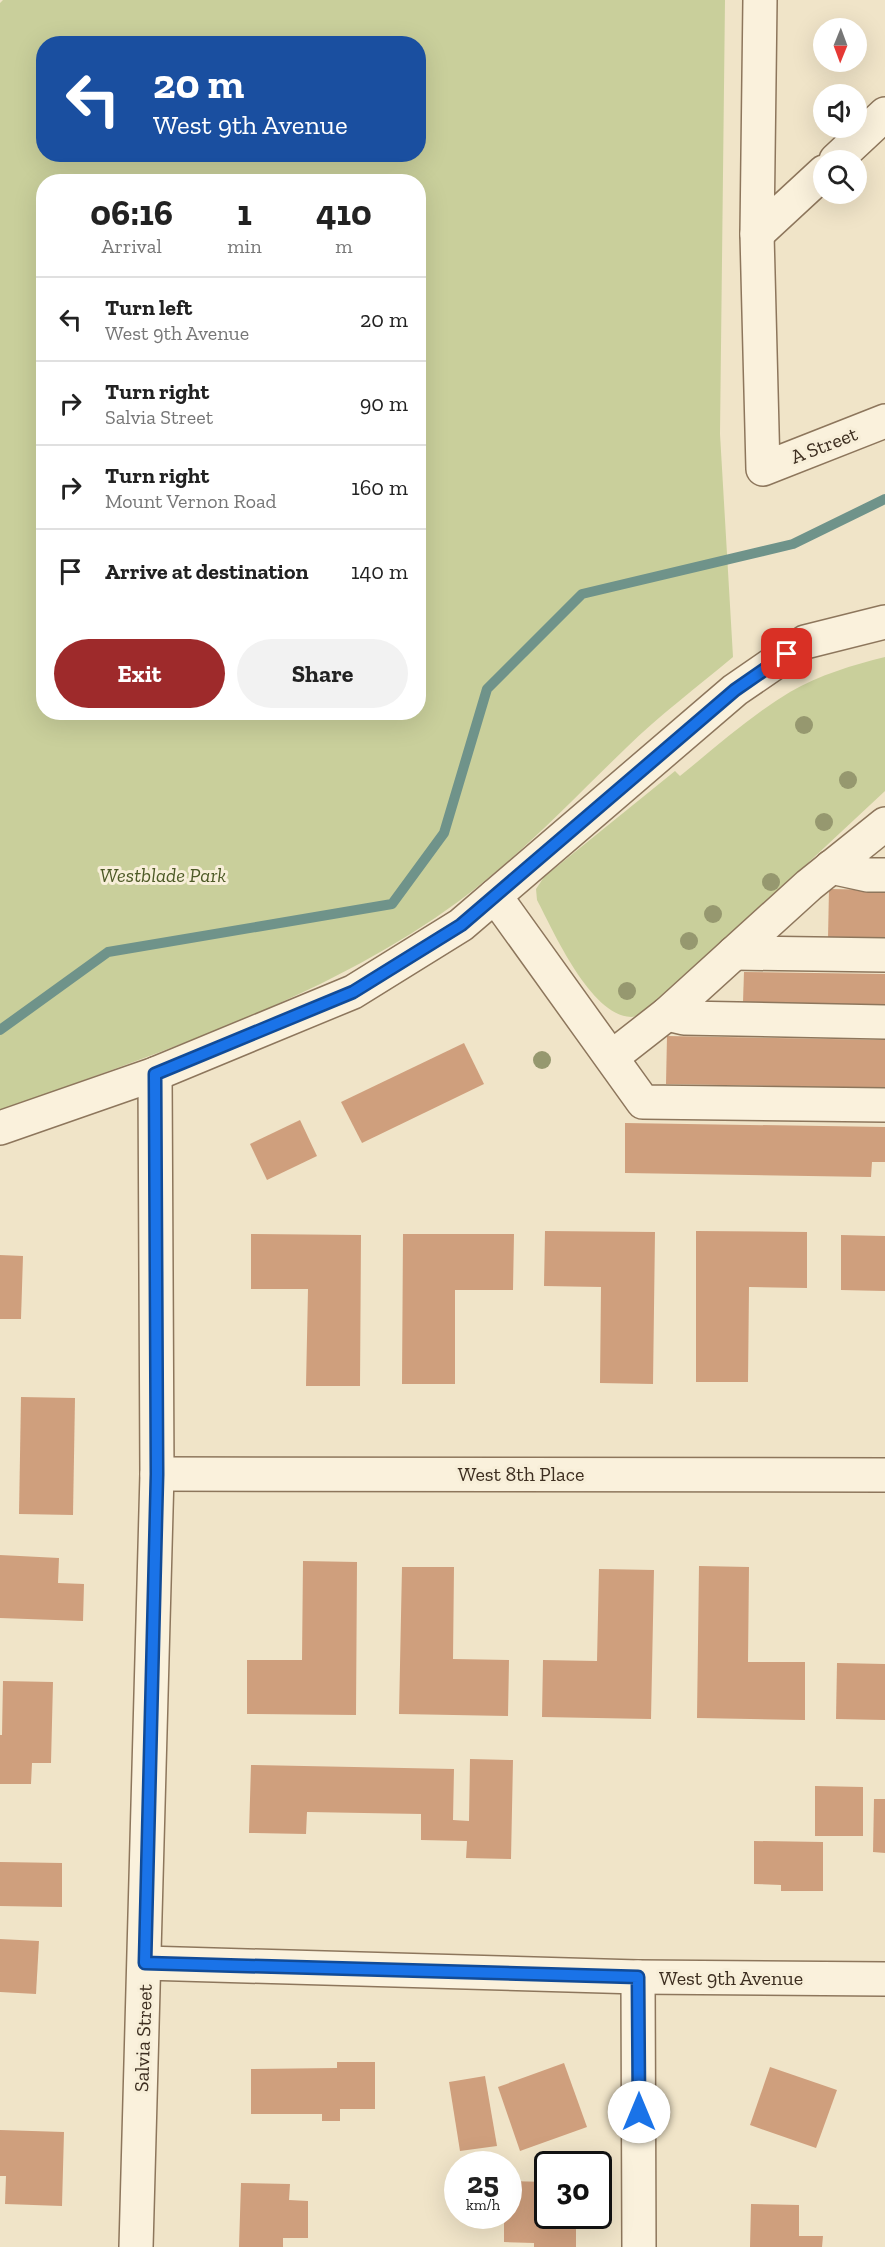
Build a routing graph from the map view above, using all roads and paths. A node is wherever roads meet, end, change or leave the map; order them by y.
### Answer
1 (760, 0) edge
2 (885, 114) edge
3 (847, 150) edge
4 (813, 182) edge
5 (757, 234) junction
6 (885, 421) edge
7 (885, 622) edge
8 (885, 824) edge
9 (831, 867) junction
10 (885, 875) edge
11 (495, 896) junction
12 (734, 953) junction
13 (885, 955) edge
14 (667, 1014) junction
15 (885, 1022) edge
16 (612, 1057) junction
17 (155, 1074) junction
18 (885, 1105) edge
19 (0, 1128) edge
20 (157, 1474) junction
21 (885, 1474) edge
22 (145, 1963) junction
23 (638, 1977) junction
24 (885, 1979) edge
25 (136, 2247) edge
26 (639, 2247) edge

1 - 5 street
2 - 3 street
4 - 5 street
5 - 6 street, A Street
7 - 11 street
8 - 9 street
9 - 10 street
9 - 12 street
11 - 16 street
11 - 17 street
12 - 13 street
12 - 14 street
14 - 15 street
14 - 16 street
16 - 18 street
17 - 19 street
17 - 20 street, Salvia Street
20 - 21 street, West 8th Place
20 - 22 street, Salvia Street
22 - 23 street, West 9th Avenue
22 - 25 street, Salvia Street
23 - 24 street, West 9th Avenue
23 - 26 street

